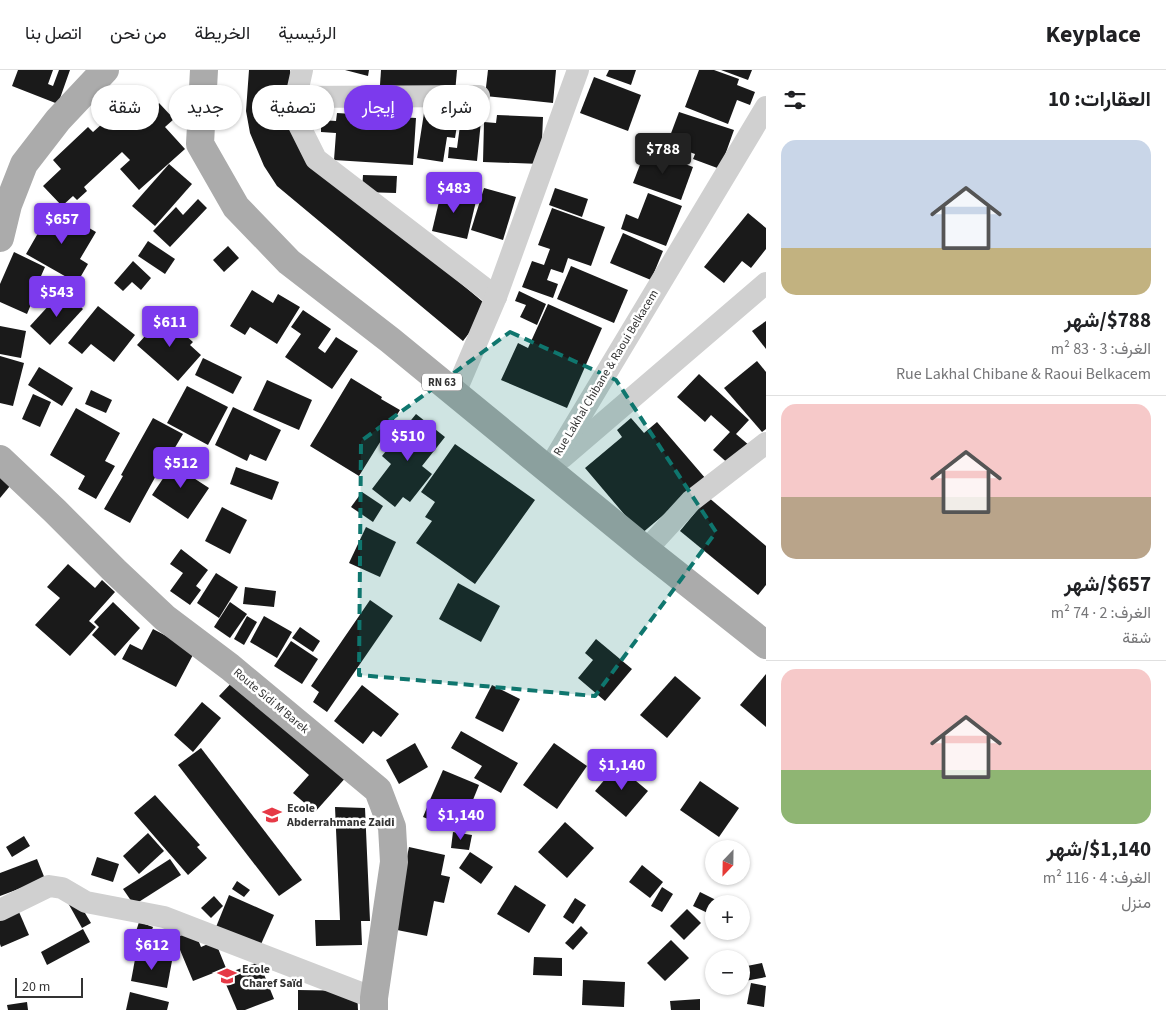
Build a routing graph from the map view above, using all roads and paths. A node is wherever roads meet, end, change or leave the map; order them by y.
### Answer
1 (105, 70) edge
2 (204, 70) edge
3 (302, 70) edge
4 (578, 70) edge
5 (299, 85) edge
6 (423, 96) edge
7 (334, 97) edge
8 (766, 107) edge
9 (301, 130) edge
10 (0, 238) edge
11 (766, 283) edge
12 (496, 298) junction
13 (455, 393) junction
14 (766, 443) edge
15 (0, 459) edge
16 (548, 470) junction
17 (646, 550) junction
18 (766, 645) edge
19 (0, 910) edge
20 (374, 1004) edge

1 - 10 main road
2 - 13 main road, RN 63
3 - 5 street
4 - 12 street
6 - 7 street
8 - 16 street, Rue Lakhal Chibane & Raoui Belkacem
9 - 12 street
11 - 16 street, Rue Lakhal Chibane & Raoui Belkacem
12 - 13 street
13 - 16 main road, RN 63
14 - 17 street
15 - 20 main road, Route Sidi M'Barek
16 - 17 main road, RN 63
17 - 18 main road, RN 63
19 - 20 street

